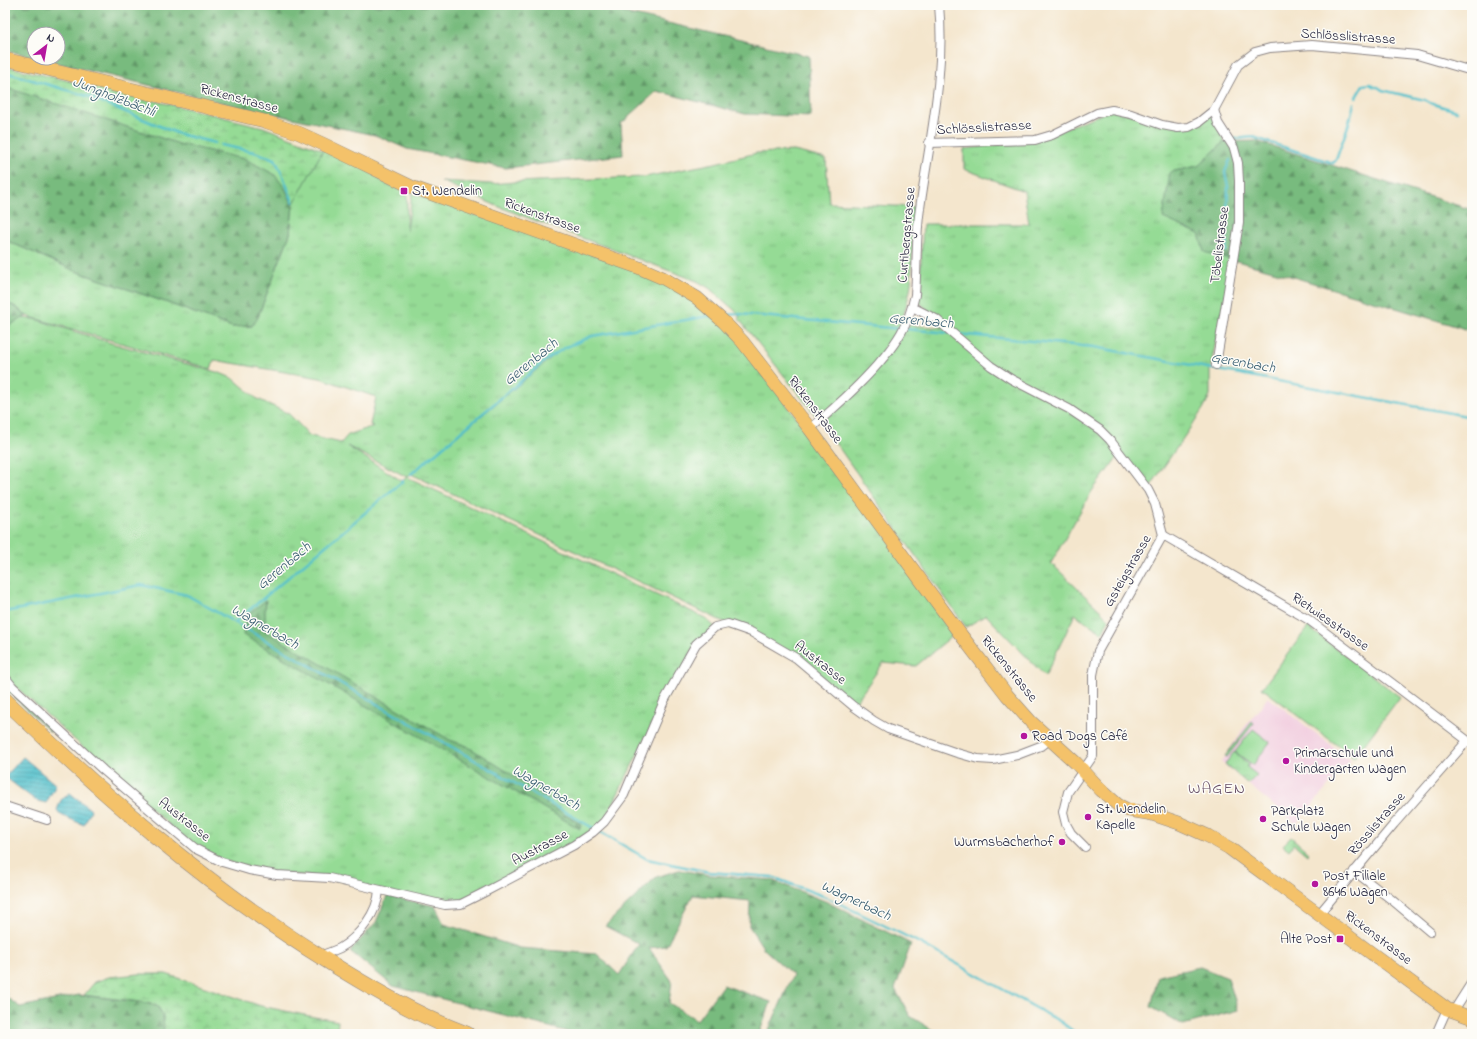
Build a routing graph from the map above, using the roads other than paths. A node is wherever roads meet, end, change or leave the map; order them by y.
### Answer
1 (939, 5) edge
2 (5, 59) edge
3 (1472, 71) edge
4 (1214, 110) junction
5 (929, 143) junction
6 (912, 307) junction
7 (1216, 365) dead end
8 (810, 430) junction
9 (1163, 535) junction
10 (5, 677) edge
11 (5, 700) edge
12 (1050, 739) junction
13 (1470, 743) edge
14 (1083, 771) junction
15 (5, 806) edge
16 (47, 820) dead end
17 (1085, 847) dead end
18 (1354, 871) junction
19 (379, 890) junction
20 (1318, 914) junction
21 (1430, 932) dead end
22 (319, 956) junction
23 (1472, 982) edge
24 (1450, 1010) junction
25 (1472, 1018) edge
26 (1472, 1028) edge
27 (468, 1034) edge
28 (1436, 1034) edge

1 - 5 street, Curtibergstrasse
2 - 8 main road, Rickenstrasse
3 - 4 street, Schlösslistrasse
4 - 5 street, Schlösslistrasse
4 - 7 street, Töbelistrasse
5 - 6 street, Curtibergstrasse
6 - 8 street, Curtibergstrasse
6 - 9 street, Gsteigstrasse
8 - 12 main road, Rickenstrasse
9 - 13 street, Rietwiesstrasse
9 - 14 street, Gsteigstrasse
10 - 19 street, Austrasse
11 - 22 highway
12 - 14 main road, Rickenstrasse
12 - 19 street, Austrasse
13 - 18 street, Rösslistrasse
14 - 17 street, Gsteigstrasse
14 - 20 main road, Rickenstrasse
15 - 16 street
18 - 20 street, Rösslistrasse
18 - 21 street, Rösslistrasse
19 - 22 street
20 - 24 main road, Rickenstrasse
22 - 27 highway
23 - 24 street
24 - 25 main road, Rickenstrasse
24 - 26 main road, Rickenstrasse
24 - 28 street

